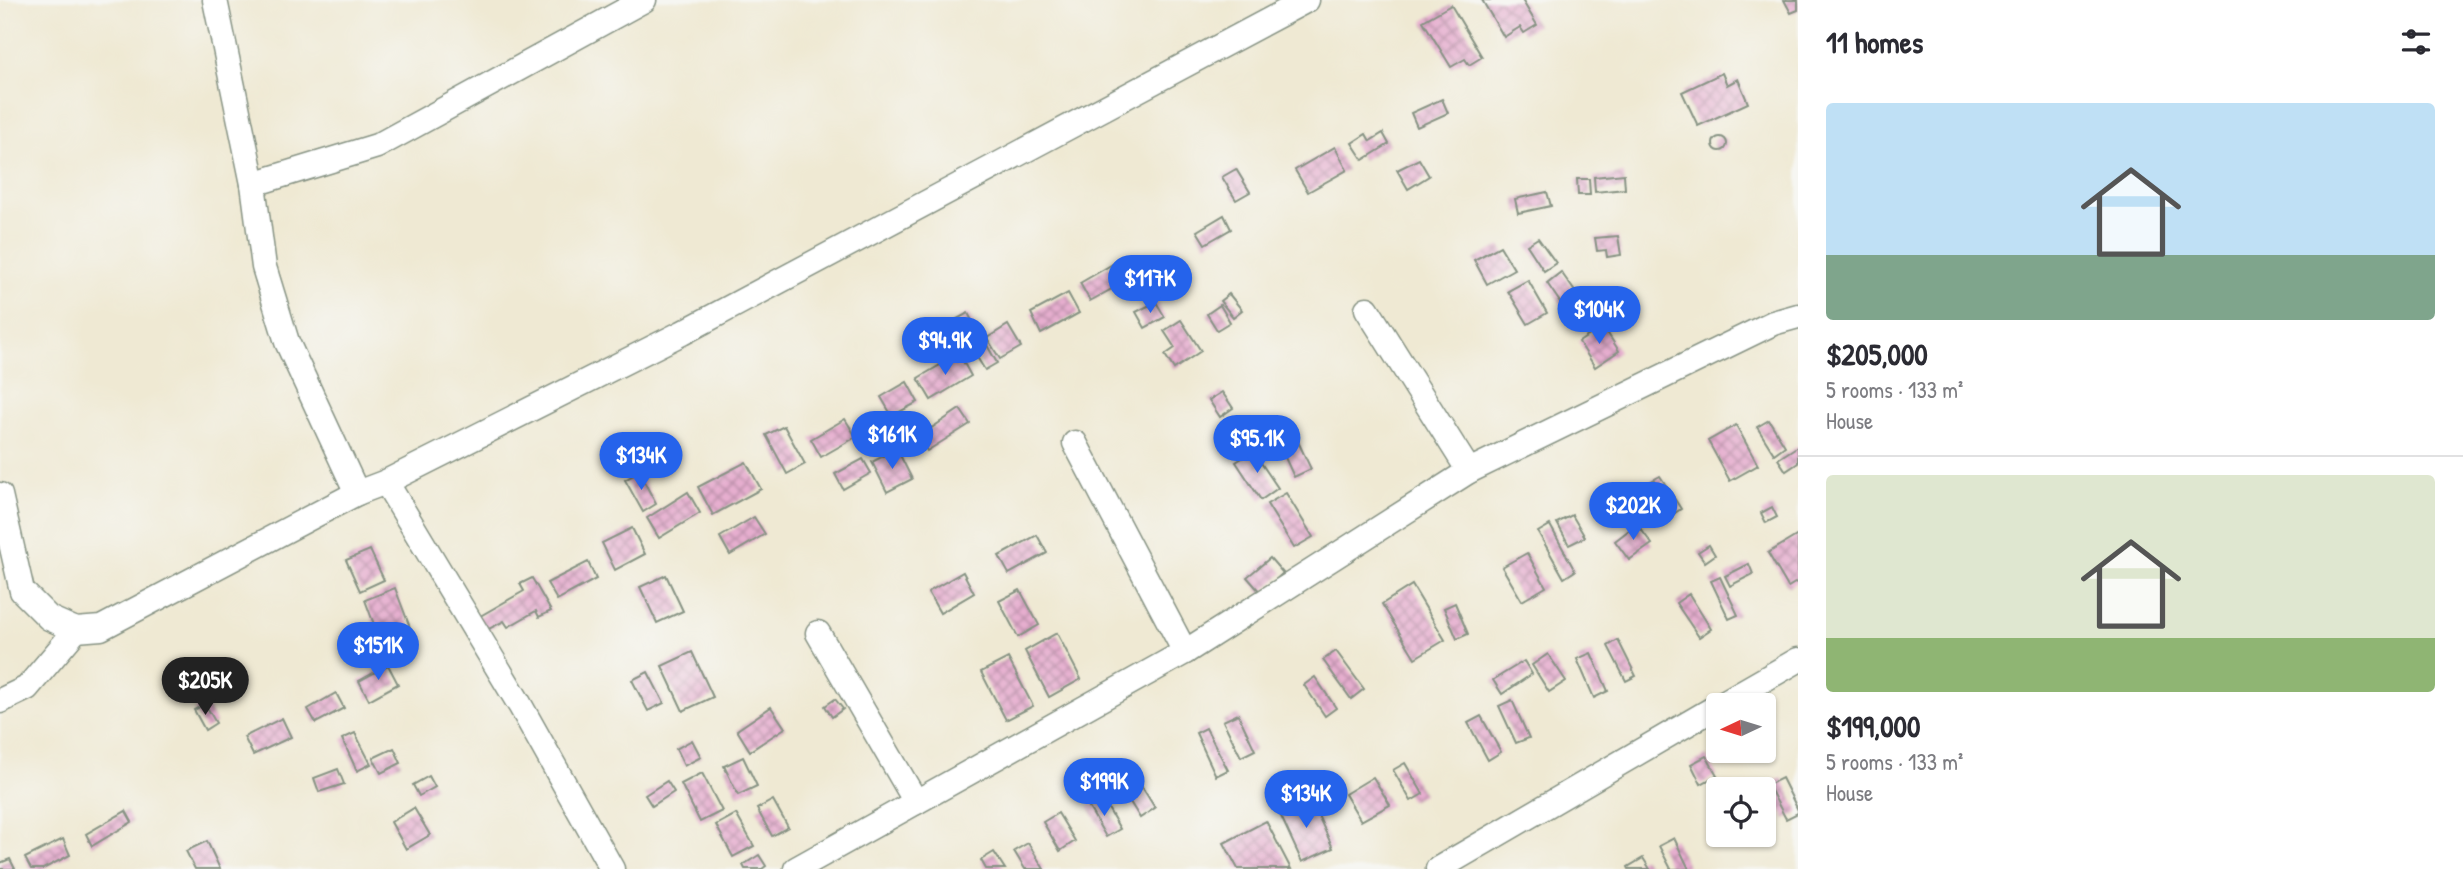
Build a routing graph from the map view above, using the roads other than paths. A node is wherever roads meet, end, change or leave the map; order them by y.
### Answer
1 (215, 0) edge
2 (644, 0) edge
3 (1307, 0) edge
4 (253, 184) junction
5 (1367, 309) dead end
6 (1798, 316) edge
7 (1075, 443) dead end
8 (1469, 471) junction
9 (386, 481) junction
10 (357, 493) junction
11 (0, 495) edge
12 (76, 630) junction
13 (818, 633) dead end
14 (1185, 652) junction
15 (1798, 660) edge
16 (1741, 693) edge
17 (0, 701) edge
18 (1706, 714) edge
19 (916, 802) junction
20 (612, 869) edge
21 (796, 869) edge
22 (1438, 869) edge

1 - 4 street
2 - 4 street
3 - 9 street
4 - 10 street
5 - 8 street
6 - 8 street
7 - 14 street
8 - 14 street
9 - 10 street
9 - 20 street
10 - 12 street
11 - 12 street
12 - 17 street
13 - 19 street
14 - 19 street
15 - 16 street
18 - 22 street
19 - 21 street

